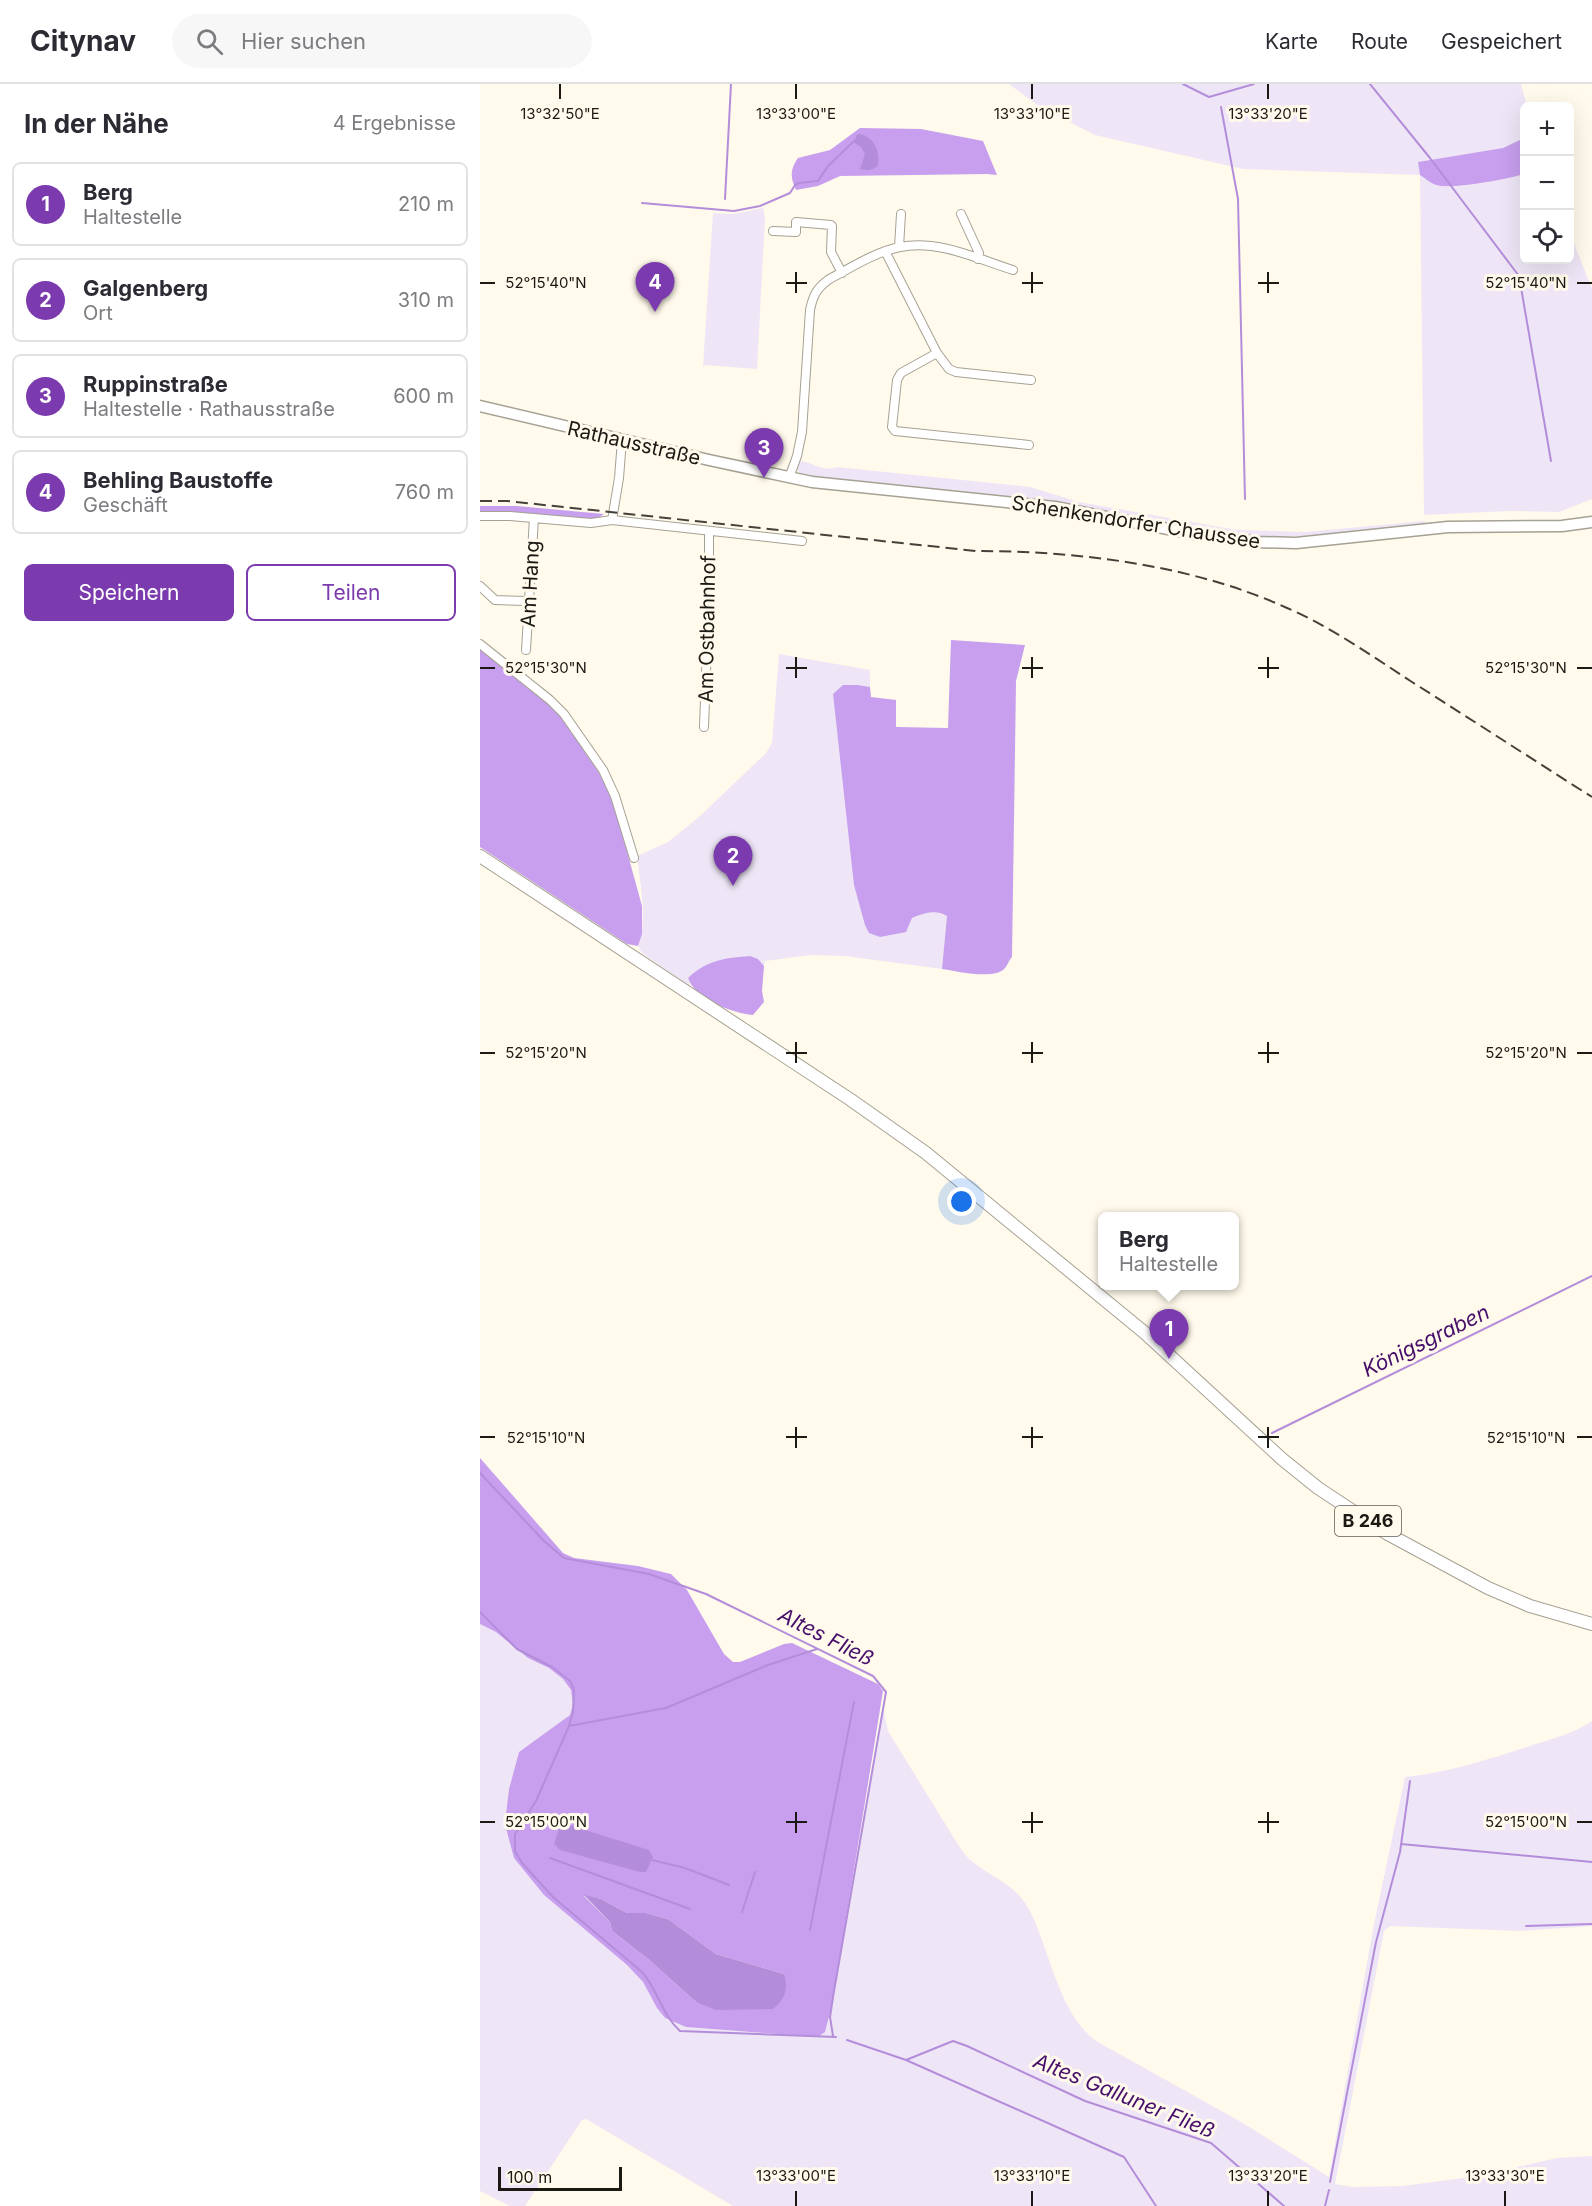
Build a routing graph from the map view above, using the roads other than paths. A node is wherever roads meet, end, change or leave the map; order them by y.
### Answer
1 (901, 214) dead end
2 (961, 214) dead end
3 (773, 231) dead end
4 (899, 247) junction
5 (885, 251) junction
6 (978, 260) junction
7 (1012, 270) dead end
8 (842, 273) junction
9 (938, 354) junction
10 (1031, 380) dead end
11 (480, 406) edge
12 (622, 440) junction
13 (1029, 445) dead end
14 (789, 478) junction
15 (480, 516) edge
16 (534, 518) junction
17 (612, 520) junction
18 (1592, 522) edge
19 (709, 531) junction
20 (802, 541) dead end
21 (480, 585) edge
22 (528, 601) junction
23 (480, 644) edge
24 (526, 650) dead end
25 (704, 727) dead end
26 (480, 856) edge
27 (634, 858) dead end
28 (1592, 1624) edge

1 - 4 street
2 - 6 street
3 - 8 street
4 - 5 street
4 - 6 street
5 - 8 street
5 - 9 street
6 - 7 street
8 - 14 street
9 - 10 street
9 - 13 street
11 - 12 main road, Rathausstraße
12 - 14 main road, Rathausstraße
12 - 17 street
14 - 18 main road, Schenkendorfer Chaussee
15 - 16 street, Am Ostbahnhof
16 - 17 street, Am Ostbahnhof
16 - 22 street, Am Hang
17 - 19 street, Am Ostbahnhof
19 - 20 street, Am Ostbahnhof
19 - 25 street, Am Ostbahnhof
21 - 22 street
22 - 24 street, Am Hang
23 - 27 street
26 - 28 main road, B 246

